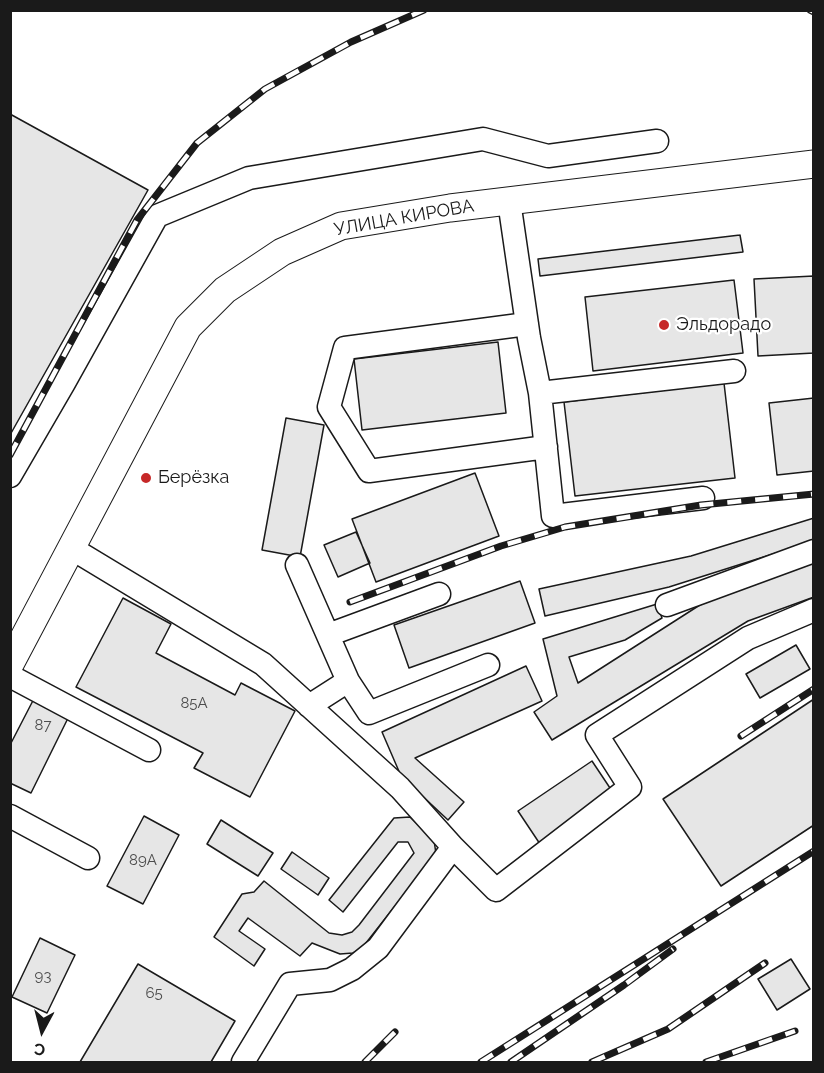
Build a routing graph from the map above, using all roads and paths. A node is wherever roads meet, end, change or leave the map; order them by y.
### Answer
1 (657, 141) dead end
2 (813, 164) edge
3 (509, 201) junction
4 (527, 324) junction
5 (734, 371) dead end
6 (540, 393) junction
7 (546, 447) junction
8 (10, 476) edge
9 (703, 498) dead end
10 (71, 548) junction
11 (813, 550) edge
12 (297, 565) dead end
13 (439, 594) dead end
14 (667, 605) dead end
15 (813, 610) edge
16 (328, 635) junction
17 (10, 664) edge
18 (488, 665) dead end
19 (10, 676) edge
20 (348, 681) junction
21 (309, 706) junction
22 (149, 750) dead end
23 (10, 816) edge
24 (453, 847) junction
25 (88, 858) dead end
26 (243, 1062) edge

1 - 8 lane
2 - 3 main road, УЛИЦА КИРОВА
3 - 4 lane
3 - 10 main road, УЛИЦА КИРОВА
4 - 6 lane
4 - 7 lane
5 - 6 lane
6 - 7 lane
7 - 9 lane
10 - 17 main road, УЛИЦА КИРОВА
10 - 21 lane
11 - 14 lane
12 - 16 lane
13 - 16 lane
15 - 24 lane
16 - 20 lane
18 - 20 lane
19 - 22 lane
20 - 21 lane
21 - 24 lane
23 - 25 lane
24 - 26 lane

